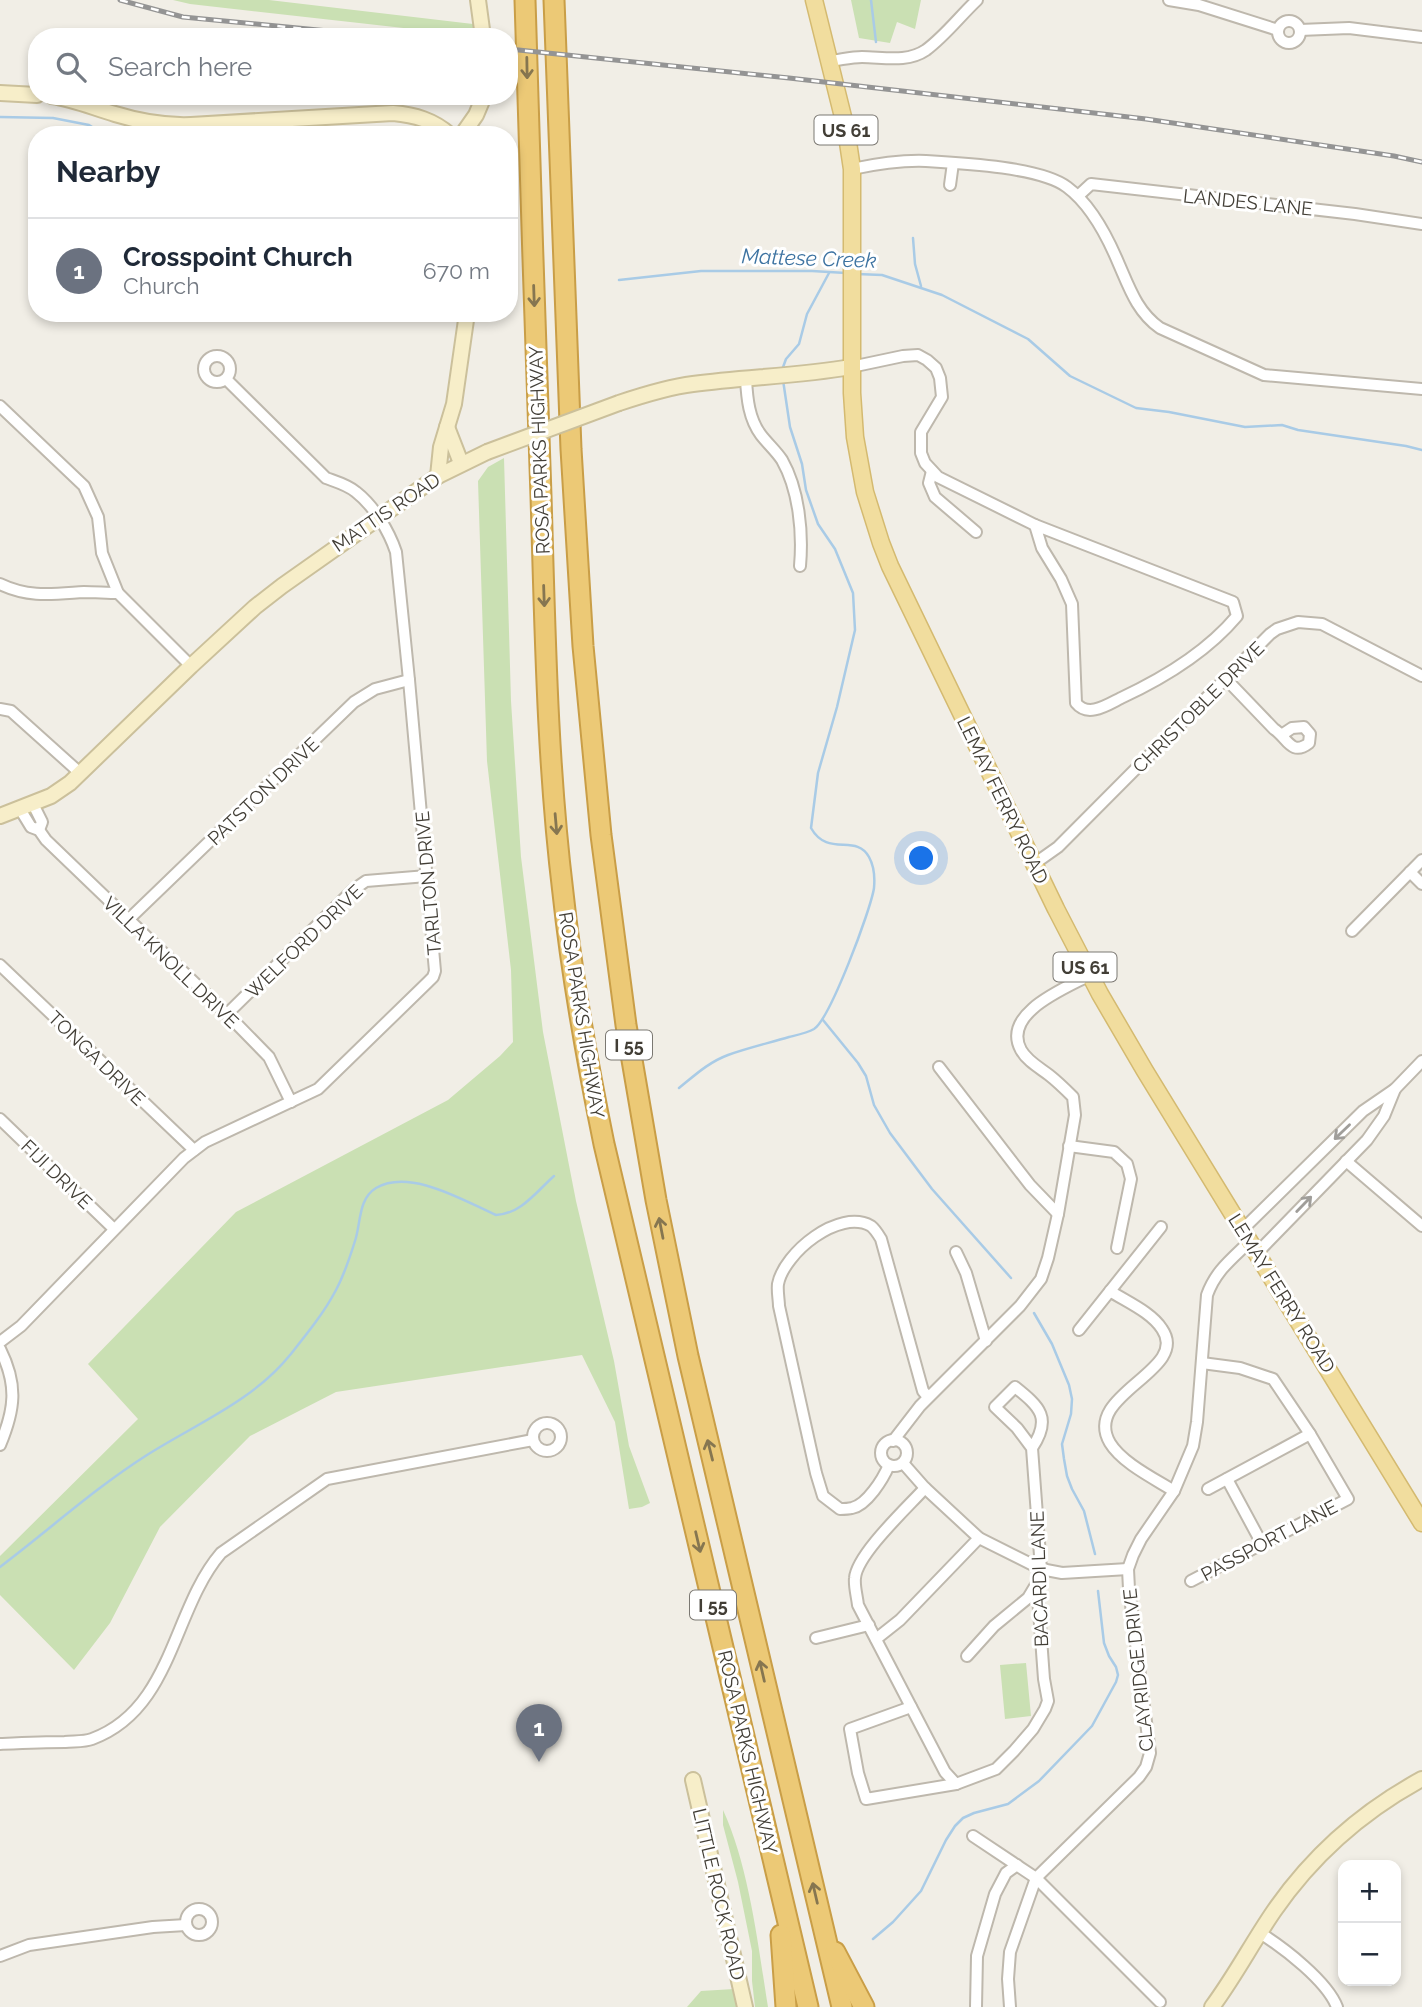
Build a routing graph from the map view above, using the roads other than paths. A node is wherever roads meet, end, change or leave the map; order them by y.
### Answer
1 (478, 0) edge
2 (525, 0) edge
3 (554, 0) edge
4 (814, 0) edge
5 (977, 0) edge
6 (1169, 0) edge
7 (482, 28) edge
8 (1278, 30) junction
9 (1300, 30) junction
10 (1422, 37) edge
11 (829, 61) junction
12 (0, 93) edge
13 (28, 95) edge
14 (88, 105) edge
15 (480, 105) edge
16 (438, 126) edge
17 (468, 126) edge
18 (953, 163) junction
19 (852, 169) junction
20 (950, 185) dead end
21 (1078, 196) junction
22 (1422, 224) edge
23 (466, 322) edge
24 (851, 367) junction
25 (226, 379) dead end
26 (746, 379) junction
27 (1422, 389) edge
28 (0, 406) edge
29 (447, 426) junction
30 (461, 463) junction
31 (932, 471) junction
32 (438, 476) junction
33 (378, 517) junction
34 (1035, 525) junction
35 (976, 532) dead end
36 (800, 566) dead end
37 (0, 584) edge
38 (118, 593) junction
39 (191, 666) junction
40 (1422, 676) edge
41 (1226, 679) junction
42 (409, 681) junction
43 (0, 709) edge
44 (1283, 734) dead end
45 (80, 774) junction
46 (27, 807) junction
47 (0, 816) edge
48 (1422, 860) edge
49 (1034, 864) junction
50 (1410, 872) junction
51 (427, 876) junction
52 (1422, 884) edge
53 (128, 920) junction
54 (1352, 930) dead end
55 (0, 965) edge
56 (1090, 975) junction
57 (228, 1014) junction
58 (1422, 1060) edge
59 (939, 1067) dead end
60 (1395, 1089) junction
61 (291, 1102) junction
62 (0, 1119) edge
63 (1069, 1146) junction
64 (194, 1150) junction
65 (1346, 1161) junction
66 (1058, 1214) junction
67 (1422, 1226) edge
68 (1161, 1227) dead end
69 (114, 1229) junction
70 (1250, 1241) junction
71 (1117, 1248) dead end
72 (956, 1252) dead end
73 (1110, 1291) junction
74 (1079, 1330) dead end
75 (986, 1341) junction
76 (0, 1342) edge
77 (0, 1349) edge
78 (1202, 1363) junction
79 (928, 1397) junction
80 (1310, 1434) junction
81 (533, 1440) dead end
82 (892, 1441) junction
83 (0, 1445) edge
84 (1032, 1448) junction
85 (903, 1463) junction
86 (888, 1465) junction
87 (1227, 1479) junction
88 (925, 1488) junction
89 (1208, 1489) dead end
90 (1174, 1491) junction
91 (1416, 1499) edge
92 (1422, 1523) edge
93 (979, 1538) junction
94 (1262, 1544) junction
95 (1041, 1569) junction
96 (1128, 1569) junction
97 (1191, 1581) dead end
98 (1037, 1583) junction
99 (869, 1625) junction
100 (816, 1638) dead end
101 (876, 1639) junction
102 (967, 1656) dead end
103 (911, 1707) junction
104 (0, 1744) edge
105 (1422, 1779) edge
106 (693, 1780) dead end
107 (956, 1784) junction
108 (973, 1836) dead end
109 (1017, 1865) junction
110 (778, 1878) junction
111 (1036, 1878) junction
112 (186, 1925) dead end
113 (824, 1931) junction
114 (1260, 1933) junction
115 (0, 1956) edge
116 (1160, 2001) dead end
117 (1217, 2004) edge
118 (745, 2007) edge
119 (786, 2007) edge
120 (808, 2007) edge
121 (842, 2007) edge
122 (864, 2007) edge
123 (976, 2007) edge
124 (1010, 2007) edge
125 (1338, 2007) edge

1 - 7 main road
2 -> 110 highway, ROSA PARKS HIGHWAY / I 55
113 -> 3 highway, ROSA PARKS HIGHWAY / I 55
4 - 11 main road, LEMAY FERRY ROAD / US 61
5 - 11 street
6 - 8 street
8 - 9 street
8 - 9 street
9 - 10 street
11 - 19 main road, LEMAY FERRY ROAD / US 61
12 - 13 main road
14 - 16 main road
15 - 17 main road
18 - 19 street
18 - 20 street
18 - 21 street
19 - 24 main road, LEMAY FERRY ROAD / US 61
21 - 22 street, LANDES LANE
21 - 27 street
23 - 29 main road
24 - 26 main road, MATTIS ROAD
24 - 31 street
24 - 49 main road, LEMAY FERRY ROAD / US 61
25 - 33 street, TARLTON DRIVE
26 - 30 main road, MATTIS ROAD, bridge
26 - 36 street
28 - 38 street
29 - 30 main road
29 - 32 main road
30 - 32 main road, MATTIS ROAD
31 - 34 street
31 - 35 street
32 - 33 main road, MATTIS ROAD
33 - 39 main road, MATTIS ROAD
33 - 42 street, TARLTON DRIVE
34 - 34 street
37 - 38 street
38 - 39 street
39 - 45 main road, MATTIS ROAD
40 - 41 street, CHRISTOBLE DRIVE
41 - 44 street
41 - 49 street, CHRISTOBLE DRIVE
42 - 51 street, TARLTON DRIVE
42 - 53 street, PATSTON DRIVE
43 - 45 street
45 - 46 main road, MATTIS ROAD
46 - 47 main road, MATTIS ROAD
46 - 53 street, VILLA KNOLL DRIVE
48 - 50 street
49 - 56 main road, LEMAY FERRY ROAD / US 61
50 - 52 street
50 - 54 street
51 - 57 street, WELFORD DRIVE
51 - 61 street, TARLTON DRIVE
53 - 57 street, VILLA KNOLL DRIVE
55 - 64 street, TONGA DRIVE
56 - 63 street
56 - 70 main road, LEMAY FERRY ROAD / US 61
57 - 61 street, VILLA KNOLL DRIVE
58 - 60 street
59 - 66 street
60 - 65 street
60 -> 70 street
61 - 64 street, TARLTON DRIVE
62 - 69 street, FIJI DRIVE
63 - 66 street
63 - 71 street
64 - 69 street, TARLTON DRIVE
65 - 67 street
70 -> 65 street
66 - 75 street
68 - 73 street
69 - 76 street, TARLTON DRIVE
70 - 78 street, CLAYRIDGE DRIVE
70 - 91 main road, LEMAY FERRY ROAD / US 61
72 - 75 street
73 - 74 street
73 - 90 street
75 - 79 street
77 - 83 street
78 - 80 street
78 - 90 street, CLAYRIDGE DRIVE
79 - 82 street
79 - 86 street
80 - 87 street
80 - 94 street, PASSPORT LANE
81 - 104 street
82 - 85 street
82 - 86 street
84 - 84 street, BACARDI LANE
84 - 95 street, BACARDI LANE
85 - 86 street
85 - 88 street
87 - 89 street
87 - 94 street
88 - 93 street
88 - 99 street
90 - 96 street, CLAYRIDGE DRIVE
91 - 92 main road, LEMAY FERRY ROAD / US 61
93 - 95 street
93 - 101 street
94 - 97 street, PASSPORT LANE
95 - 96 street
95 - 98 street, BACARDI LANE
96 - 111 street, CLAYRIDGE DRIVE
98 - 102 street
98 - 107 street, BACARDI LANE
99 - 100 street
99 - 101 street
101 - 103 street
103 - 107 street
103 - 107 street
105 - 114 main road
106 - 118 main road, LITTLE ROCK ROAD
108 - 109 street
109 - 111 street
109 - 123 street
110 - 119 highway
110 - 120 highway, ROSA PARKS HIGHWAY / I 55
111 - 116 street
111 - 124 street, CLAYRIDGE DRIVE
112 - 115 street
113 - 121 highway, ROSA PARKS HIGHWAY / I 55
113 - 122 highway
114 - 117 main road
114 - 125 street

